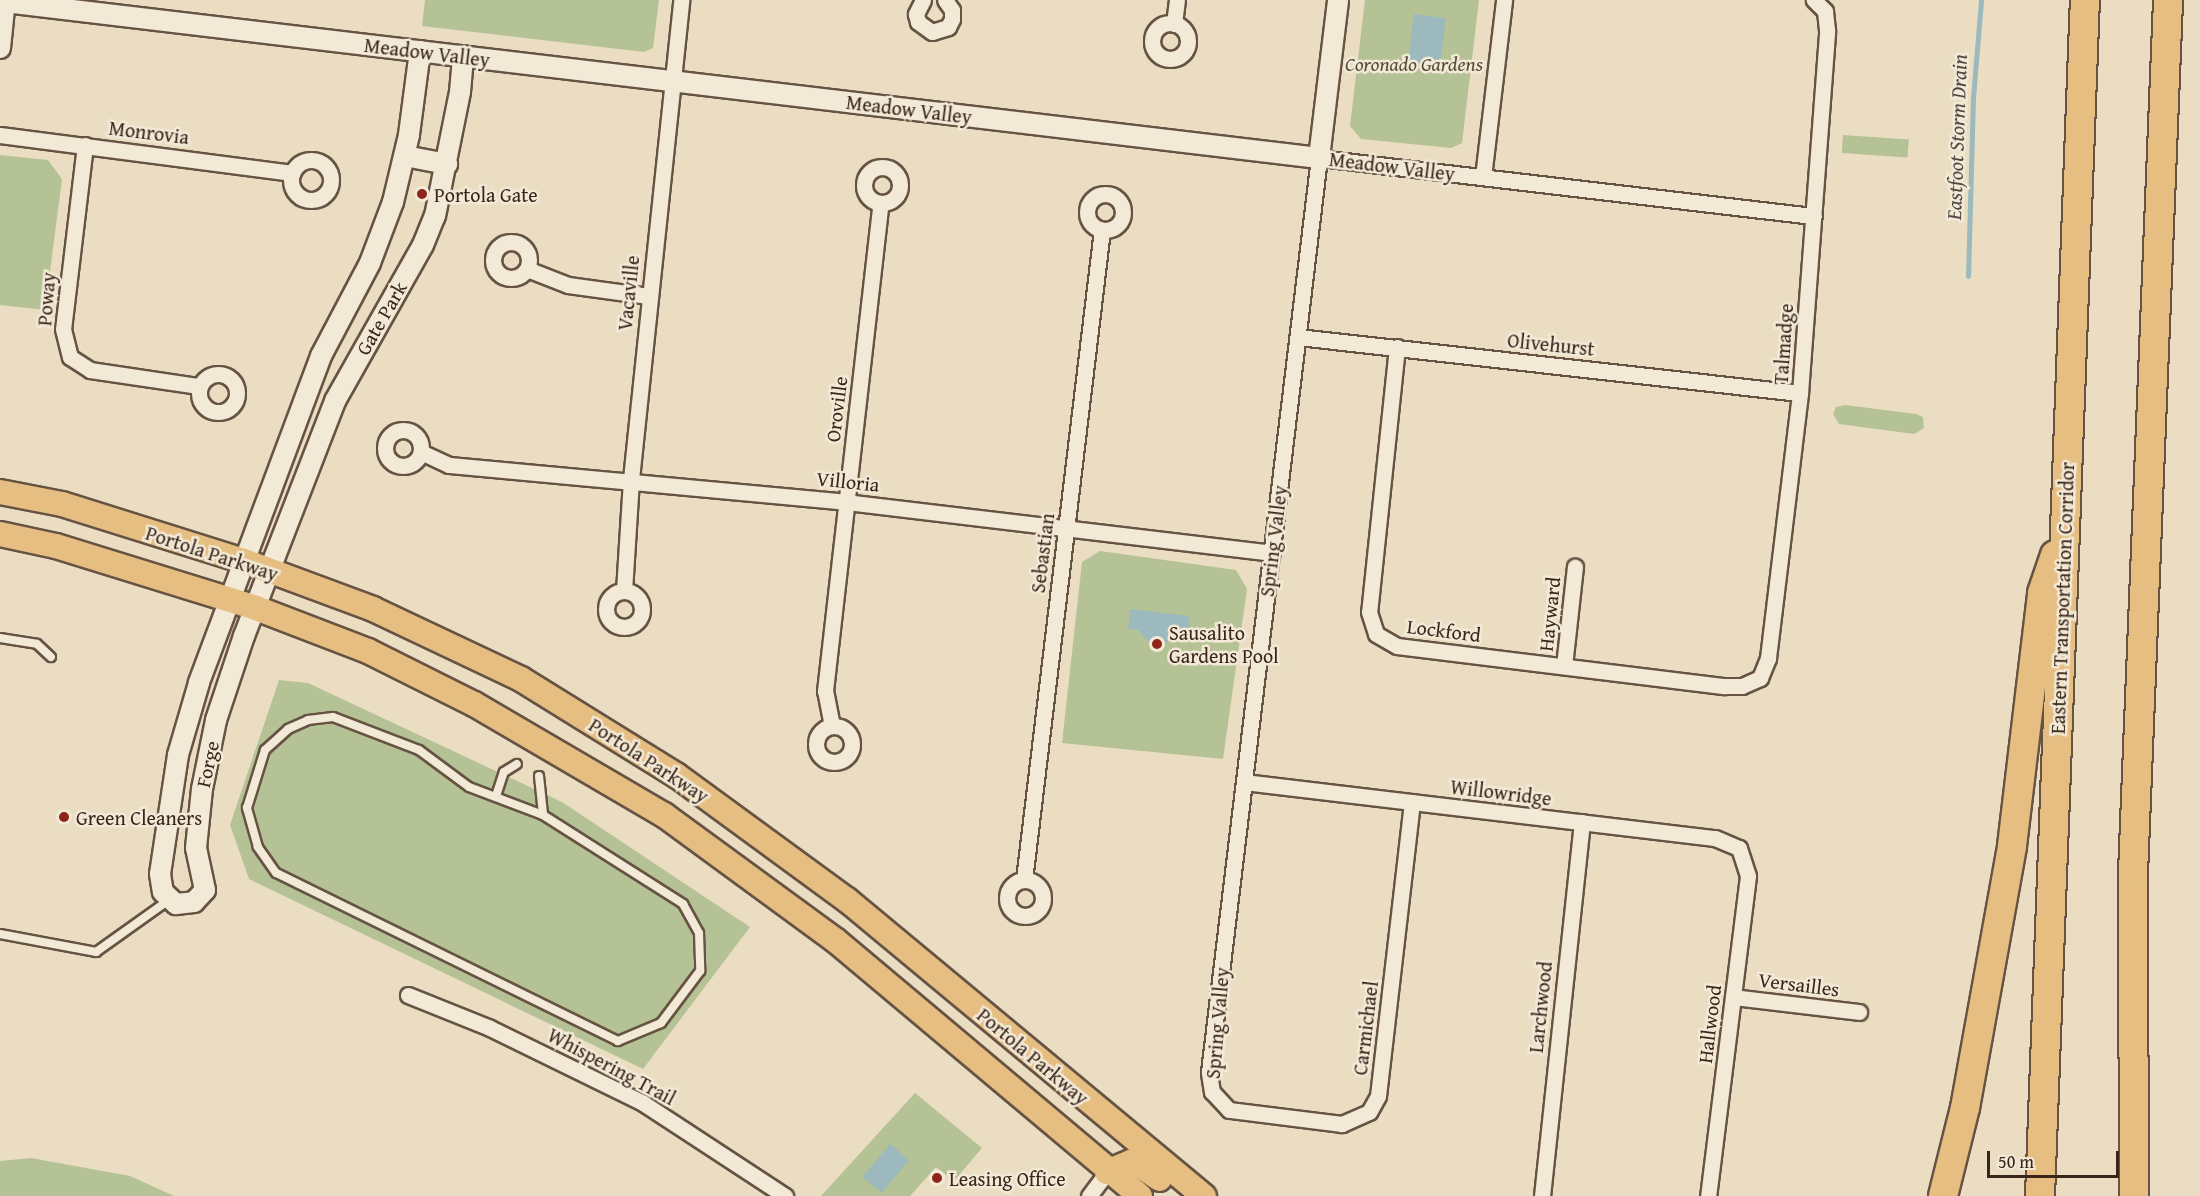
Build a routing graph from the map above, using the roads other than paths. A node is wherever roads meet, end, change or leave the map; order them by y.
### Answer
1 (681, 0) edge
2 (924, 0) edge
3 (945, 0) edge
4 (1177, 0) edge
5 (1338, 0) edge
6 (1504, 0) edge
7 (2085, 0) edge
8 (2168, 0) edge
9 (5, 1) edge
10 (1819, 6) edge
11 (1174, 24) dead end
12 (0, 48) edge
13 (420, 51) junction
14 (463, 56) junction
15 (673, 81) junction
16 (0, 135) edge
17 (85, 146) junction
18 (405, 156) junction
19 (1319, 158) junction
20 (447, 164) junction
21 (293, 173) dead end
22 (1483, 177) junction
23 (881, 203) dead end
24 (1814, 216) junction
25 (1102, 230) dead end
26 (527, 269) dead end
27 (648, 296) junction
28 (1298, 337) junction
29 (1396, 347) junction
30 (199, 386) dead end
31 (1800, 393) junction
32 (421, 452) dead end
33 (631, 479) junction
34 (0, 492) edge
35 (846, 502) junction
36 (1067, 527) junction
37 (2065, 528) junction
38 (0, 534) edge
39 (1272, 553) junction
40 (244, 561) junction
41 (1575, 567) dead end
42 (270, 571) junction
43 (624, 591) dead end
44 (230, 599) junction
45 (256, 608) junction
46 (0, 638) edge
47 (51, 657) dead end
48 (1564, 666) junction
49 (1760, 678) joint
50 (832, 726) dead end
51 (517, 764) dead end
52 (540, 776) dead end
53 (1244, 782) junction
54 (496, 796) junction
55 (1412, 802) junction
56 (543, 815) junction
57 (1582, 822) junction
58 (1744, 858) joint
59 (1024, 880) dead end
60 (169, 900) junction
61 (0, 934) edge
62 (408, 994) dead end
63 (1733, 997) junction
64 (1859, 1012) dead end
65 (1229, 1110) joint
66 (1107, 1172) junction
67 (785, 1196) edge
68 (1089, 1196) edge
69 (1140, 1196) edge
70 (1194, 1196) edge
71 (1204, 1196) edge
72 (1542, 1196) edge
73 (1708, 1196) edge
74 (1943, 1196) edge
75 (2040, 1196) edge
76 (2134, 1196) edge

1 - 15 street, Vacaville
2 - 3 street
4 - 11 street
5 - 19 street, Spring Valley
6 - 22 street
7 - 37 highway, Eastern Transportation Corridor
8 - 76 highway
9 - 12 street
9 - 13 street, Meadow Valley
10 - 24 street, Talmadge
13 - 14 street, Meadow Valley
13 - 18 street, Gate Park
14 - 15 street, Meadow Valley
14 - 20 street, Gate Park
15 - 19 street, Meadow Valley
15 - 27 street, Vacaville
16 - 17 street, Monrovia
17 - 21 street, Monrovia
17 - 30 street, Poway
18 - 20 street
18 - 40 street, Gate Park
19 - 22 street, Meadow Valley
19 - 28 street, Spring Valley
20 - 42 street, Gate Park
22 - 24 street, Meadow Valley
23 - 35 street, Oroville
24 - 31 street, Talmadge
25 - 36 street, Sebastian
26 - 27 street
27 - 33 street, Vacaville
28 - 29 street, Olivehurst
28 - 39 street, Spring Valley
29 - 31 street, Olivehurst
29 - 48 street, Lockford
31 - 49 street, Talmadge
32 - 33 street, Villoria
33 - 35 street, Villoria
33 - 43 street, Vacaville
34 - 40 main road, Portola Parkway
35 - 36 street, Villoria
35 - 50 street, Oroville
36 - 39 street, Villoria
36 - 59 street, Sebastian
37 - 74 highway
37 - 75 highway, Eastern Transportation Corridor
38 - 44 main road, Portola Parkway
39 - 53 street, Spring Valley
40 - 42 main road, Portola Parkway
40 - 44 street, Forge
41 - 48 street, Hayward
42 - 45 street, Forge
42 - 71 main road, Portola Parkway
44 - 45 main road, Portola Parkway
44 - 60 street, Forge
45 - 60 street, Forge
45 - 66 main road, Portola Parkway
46 - 47 lane
48 - 49 street, Lockford
51 - 54 lane
52 - 56 lane
53 - 55 street, Willowridge
53 - 65 street, Spring Valley
54 - 56 lane
54 - 56 lane
55 - 57 street, Willowridge
55 - 65 street, Carmichael
57 - 58 street, Willowridge
57 - 72 street, Larchwood
58 - 63 street, Hallwood
60 - 61 lane
62 - 67 street, Whispering Trail
63 - 64 street, Versailles
63 - 73 street, Hallwood
66 - 68 street
66 - 69 main road, Portola Parkway
66 - 70 main road

